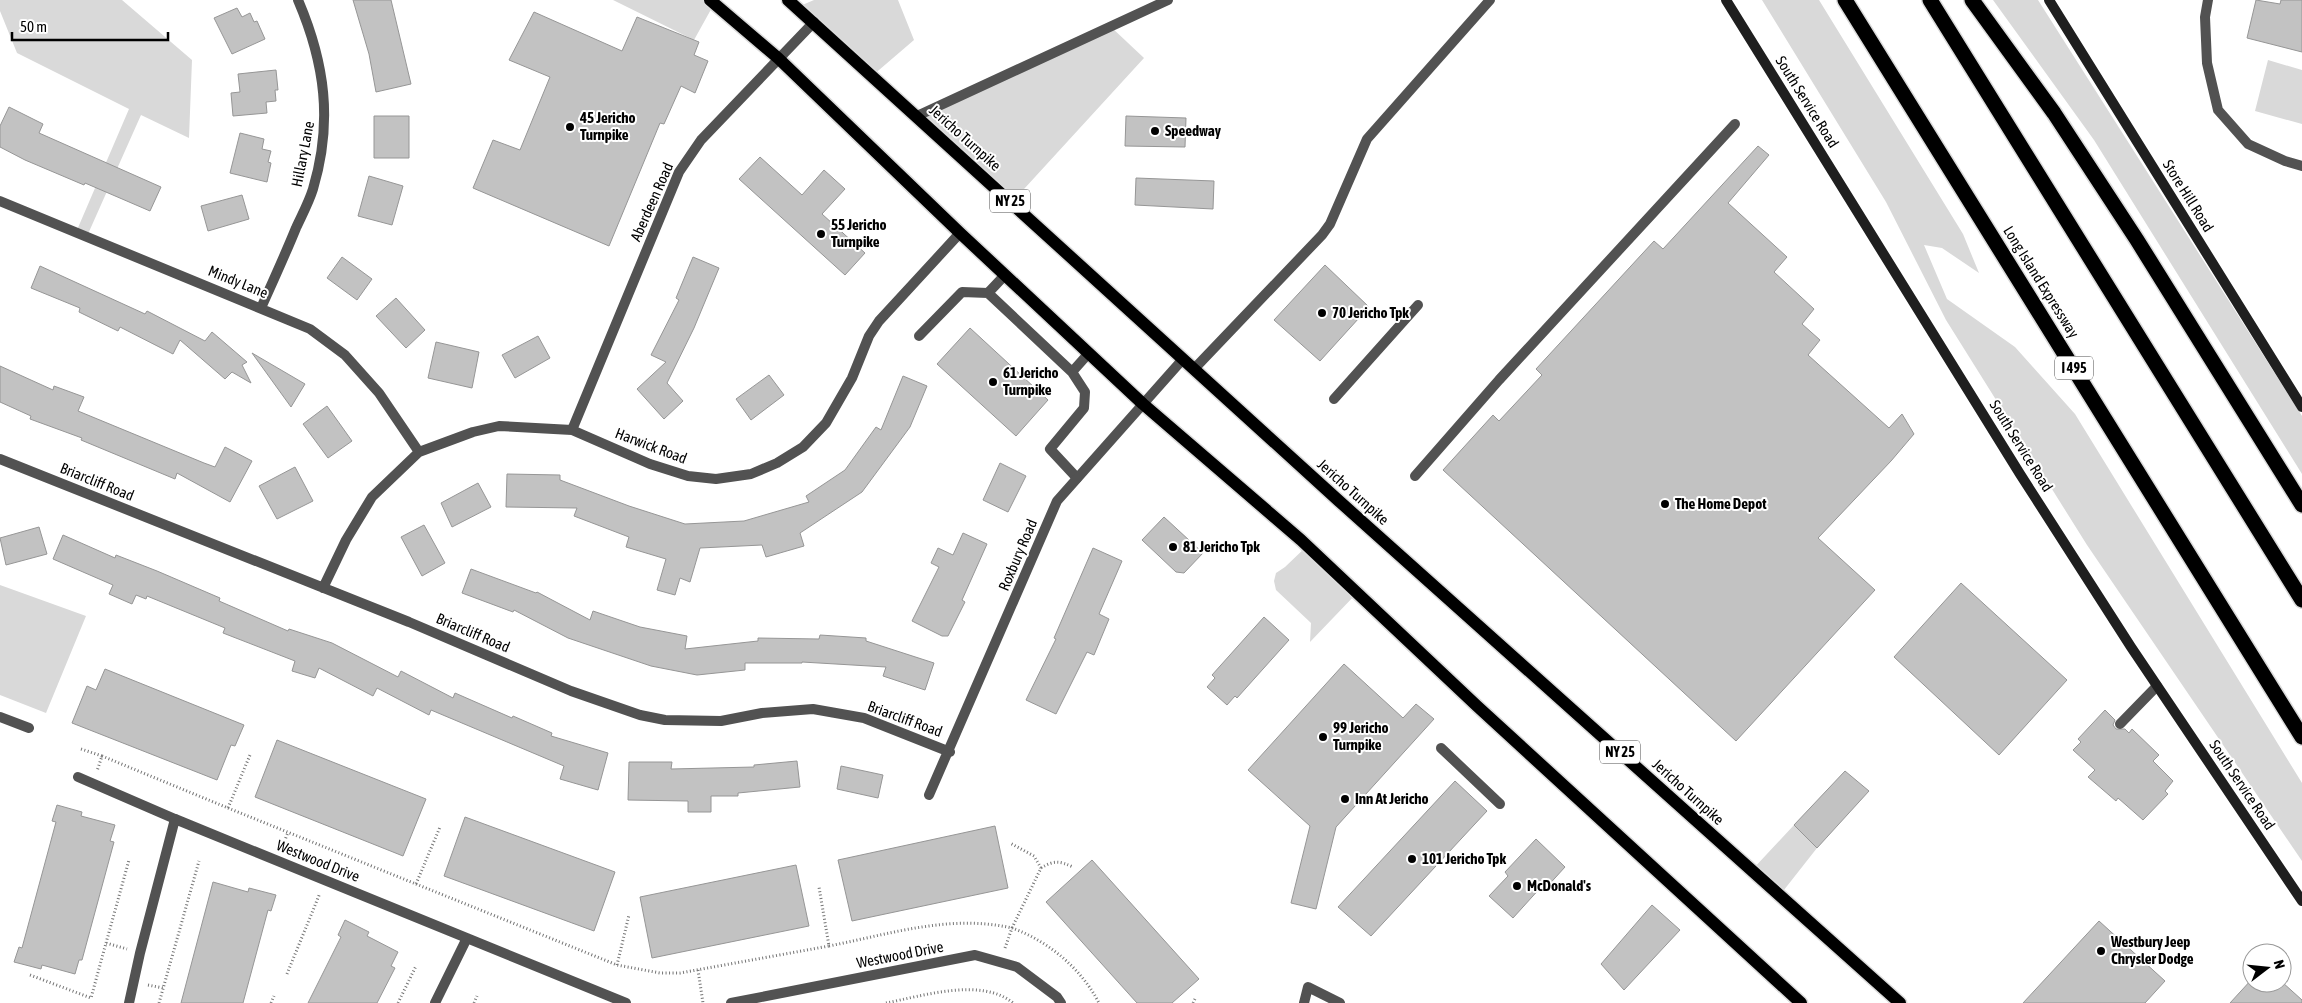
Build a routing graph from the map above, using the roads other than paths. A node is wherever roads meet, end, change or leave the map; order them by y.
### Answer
1 (298, 0) edge
2 (710, 0) edge
3 (788, 0) edge
4 (1168, 0) edge
5 (1490, 0) edge
6 (1726, 0) edge
7 (1845, 0) edge
8 (1930, 0) edge
9 (1972, 0) edge
10 (2049, 0) edge
11 (2208, 0) edge
12 (814, 22) junction
13 (778, 58) junction
14 (917, 116) junction
15 (1735, 124) dead end
16 (2302, 166) edge
17 (0, 201) edge
18 (960, 234) junction
19 (1005, 275) junction
20 (988, 294) junction
21 (1418, 305) dead end
22 (262, 308) junction
23 (919, 336) dead end
24 (1088, 354) junction
25 (1183, 359) junction
26 (1194, 369) junction
27 (1072, 372) junction
28 (1334, 399) dead end
29 (1143, 404) junction
30 (2302, 407) edge
31 (572, 430) junction
32 (420, 452) junction
33 (0, 458) edge
34 (1415, 476) dead end
35 (1077, 478) junction
36 (2302, 505) edge
37 (323, 588) junction
38 (2302, 600) edge
39 (2158, 686) junction
40 (0, 717) edge
41 (2120, 724) dead end
42 (29, 728) dead end
43 (2302, 737) edge
44 (1441, 748) dead end
45 (950, 752) junction
46 (78, 777) dead end
47 (929, 795) dead end
48 (1500, 804) dead end
49 (175, 819) junction
50 (2302, 901) edge
51 (467, 938) junction
52 (129, 1003) edge
53 (435, 1003) edge
54 (626, 1003) edge
55 (731, 1003) edge
56 (1061, 1003) edge
57 (1304, 1003) edge
58 (1340, 1003) edge
59 (1801, 1003) edge
60 (1900, 1003) edge

1 - 22 street, Hillary Lane
2 - 13 main road
3 - 12 main road, Jericho Turnpike / NY 25
4 - 14 street
5 - 26 street
6 - 39 main road, South Service Road
7 - 43 highway, Long Island Expressway / I 495
8 - 38 highway
9 - 36 highway
10 - 30 main road, Store Hill Road
11 - 16 street
12 - 13 street, Aberdeen Road
12 - 14 main road, Jericho Turnpike / NY 25
13 - 18 main road
13 - 31 street, Aberdeen Road
14 - 25 main road, Jericho Turnpike / NY 25
15 - 34 street
17 - 22 street, Mindy Lane
18 - 19 main road
18 - 31 street, Harwick Road
19 - 20 street
19 - 24 main road
20 - 23 street
20 - 27 street
21 - 28 street
22 - 32 street, Mindy Lane
24 - 27 street
24 - 29 main road
25 - 26 main road, Jericho Turnpike / NY 25
25 - 29 street, Roxbury Road
26 - 60 main road, Jericho Turnpike / NY 25
27 - 35 street
29 - 35 street, Roxbury Road
29 - 59 main road
31 - 32 street, Harwick Road
32 - 37 street, Harwick Road
33 - 37 street, Briarcliff Road
35 - 45 street, Roxbury Road
37 - 45 street, Briarcliff Road
39 - 41 street
39 - 50 main road, South Service Road
40 - 42 street
44 - 48 street
45 - 47 street, Roxbury Road
46 - 49 street, Westwood Drive
49 - 51 street, Westwood Drive
49 - 52 street
51 - 53 street
51 - 54 street, Westwood Drive
55 - 56 street, Westwood Drive
57 - 58 street

